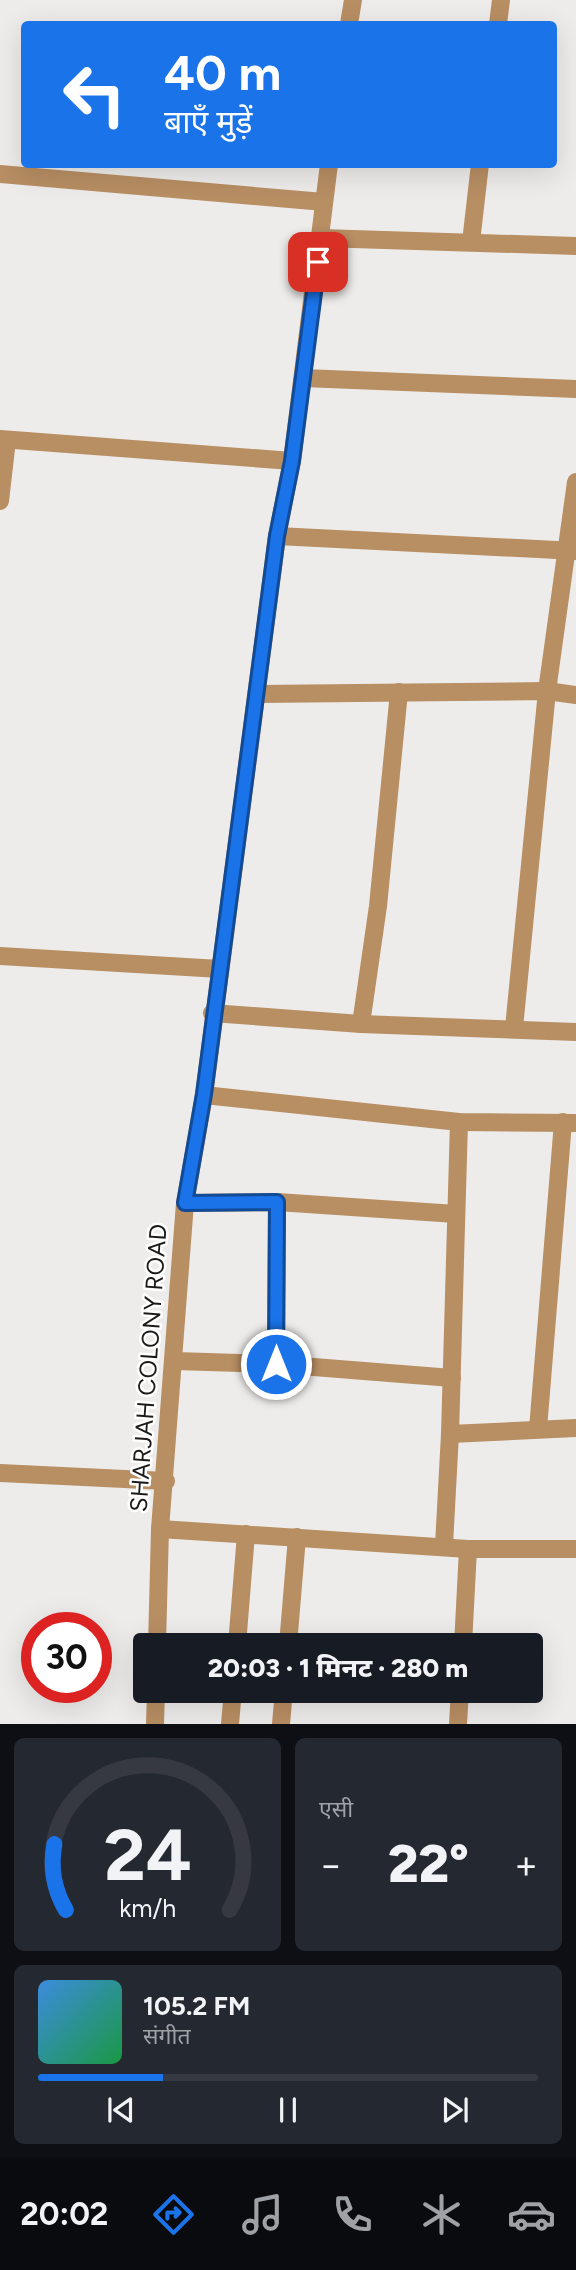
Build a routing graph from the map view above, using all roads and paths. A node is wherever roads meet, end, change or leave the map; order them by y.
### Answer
1 (353, 0) edge
2 (501, 0) edge
3 (350, 21) edge
4 (498, 21) edge
5 (328, 168) edge
6 (480, 168) edge
7 (0, 174) edge
8 (324, 202) junction
9 (321, 239) junction
10 (471, 242) junction
11 (576, 246) edge
12 (303, 378) junction
13 (576, 389) edge
14 (4, 439) edge
15 (292, 461) junction
16 (576, 482) edge
17 (0, 501) edge
18 (277, 536) junction
19 (572, 550) edge
20 (547, 691) junction
21 (399, 692) junction
22 (257, 694) junction
23 (576, 695) edge
24 (0, 956) edge
25 (220, 969) junction
26 (212, 1013) junction
27 (361, 1024) junction
28 (514, 1028) junction
29 (576, 1032) edge
30 (204, 1094) junction
31 (459, 1122) junction
32 (569, 1122) edge
33 (277, 1202) junction
34 (185, 1203) junction
35 (456, 1214) junction
36 (175, 1361) junction
37 (276, 1364) junction
38 (452, 1378) junction
39 (576, 1428) edge
40 (538, 1429) junction
41 (450, 1434) junction
42 (0, 1473) edge
43 (166, 1480) junction
44 (160, 1529) junction
45 (246, 1534) junction
46 (297, 1537) junction
47 (444, 1545) junction
48 (468, 1549) junction
49 (576, 1549) edge
50 (157, 1633) edge
51 (238, 1633) edge
52 (289, 1633) edge
53 (464, 1633) edge
54 (156, 1703) edge
55 (232, 1703) edge
56 (283, 1703) edge
57 (459, 1703) edge
58 (155, 1724) edge
59 (230, 1724) edge
60 (281, 1724) edge
61 (458, 1724) edge

1 - 3 street
2 - 4 street
5 - 8 street, SHARJAH COLONY ROAD
6 - 10 street
7 - 8 street
8 - 9 street, SHARJAH COLONY ROAD
9 - 10 street
9 - 12 street, SHARJAH COLONY ROAD
10 - 11 street
12 - 13 street
12 - 15 street, SHARJAH COLONY ROAD
14 - 15 street
14 - 17 street
15 - 18 street, SHARJAH COLONY ROAD
16 - 19 street
18 - 19 street
18 - 22 street, SHARJAH COLONY ROAD
19 - 20 street
20 - 21 street
20 - 23 street
20 - 28 street
21 - 22 street
21 - 27 street
22 - 25 street, SHARJAH COLONY ROAD
24 - 25 street
25 - 26 street, SHARJAH COLONY ROAD
26 - 27 street
26 - 30 street, SHARJAH COLONY ROAD
27 - 28 street
28 - 29 street
30 - 31 street
30 - 34 street, SHARJAH COLONY ROAD
31 - 32 street
31 - 35 street
32 - 40 street
33 - 34 street
33 - 35 street
33 - 37 street
34 - 36 street, SHARJAH COLONY ROAD
35 - 38 street
36 - 37 street
36 - 43 street, SHARJAH COLONY ROAD
37 - 38 street
38 - 41 street
39 - 40 street
40 - 41 street
41 - 47 street
42 - 43 street
43 - 44 street, SHARJAH COLONY ROAD
44 - 45 street
44 - 50 street, SHARJAH COLONY ROAD
45 - 46 street
45 - 51 street
46 - 47 street
46 - 52 street
47 - 48 street
48 - 49 street
48 - 53 street
54 - 58 street
55 - 59 street
56 - 60 street
57 - 61 street

